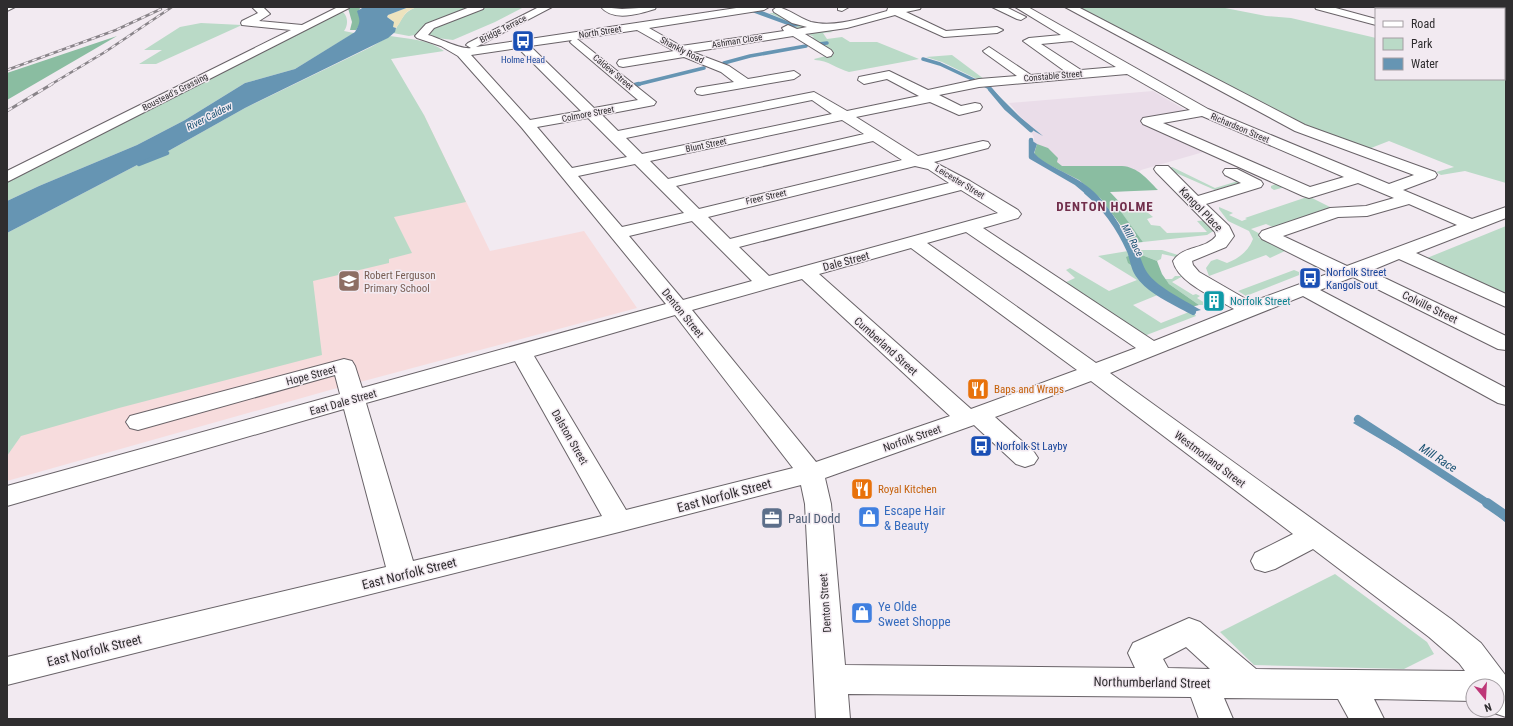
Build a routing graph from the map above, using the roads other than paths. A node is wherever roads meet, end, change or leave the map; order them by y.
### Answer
1 (10, 7) edge
2 (257, 7) edge
3 (479, 7) edge
4 (547, 7) edge
5 (606, 7) edge
6 (651, 7) edge
7 (682, 7) edge
8 (764, 7) edge
9 (867, 7) edge
10 (916, 7) edge
11 (997, 7) edge
12 (1070, 7) edge
13 (1320, 7) edge
14 (7, 8) edge
15 (344, 8) dead end
16 (778, 10) dead end
17 (890, 11) edge
18 (1020, 12) edge
19 (701, 15) junction
20 (1375, 21) edge
21 (722, 25) dead end
22 (638, 26) junction
23 (831, 27) junction
24 (304, 28) junction
25 (745, 28) dead end
26 (792, 30) junction
27 (997, 30) dead end
28 (944, 34) junction
29 (761, 37) junction
30 (848, 37) dead end
31 (1072, 38) junction
32 (576, 42) dead end
33 (522, 44) junction
34 (942, 45) dead end
35 (1152, 50) junction
36 (989, 51) dead end
37 (460, 52) junction
38 (682, 52) junction
39 (810, 52) dead end
40 (1101, 54) junction
41 (623, 63) dead end
42 (1127, 70) junction
43 (1078, 74) junction
44 (794, 75) dead end
45 (1028, 78) junction
46 (864, 80) dead end
47 (746, 84) junction
48 (702, 91) dead end
49 (929, 97) junction
50 (649, 102) joint
51 (975, 107) dead end
52 (1203, 112) junction
53 (593, 113) junction
54 (845, 116) junction
55 (527, 125) junction
56 (616, 136) junction
57 (876, 136) junction
58 (983, 145) dead end
59 (640, 159) junction
60 (916, 162) junction
61 (1215, 165) dead end
62 (1162, 169) dead end
63 (567, 174) junction
64 (7, 177) edge
65 (1358, 178) junction
66 (665, 184) junction
67 (964, 184) junction
68 (1388, 190) junction
69 (1409, 199) junction
70 (1195, 202) junction
71 (1506, 212) edge
72 (695, 214) junction
73 (1012, 214) joint
74 (1472, 225) junction
75 (970, 227) junction
76 (617, 234) junction
77 (915, 243) junction
78 (727, 245) junction
79 (1401, 253) junction
80 (805, 272) junction
81 (1350, 272) junction
82 (765, 283) junction
83 (1304, 289) junction
84 (1506, 301) edge
85 (679, 307) junction
86 (1250, 310) junction
87 (1506, 344) edge
88 (1152, 349) junction
89 (520, 351) junction
90 (1094, 372) junction
91 (1506, 398) edge
92 (352, 400) junction
93 (972, 417) junction
94 (138, 422) dead end
95 (1025, 458) dead end
96 (811, 473) junction
97 (7, 496) edge
98 (620, 522) junction
99 (1314, 536) junction
100 (1265, 561) dead end
101 (403, 575) junction
102 (7, 671) edge
103 (1488, 678) edge
104 (831, 679) junction
105 (1158, 682) junction
106 (1201, 683) junction
107 (1250, 684) junction
108 (1348, 686) junction
109 (1465, 686) edge
110 (833, 719) edge
111 (1216, 719) edge
112 (1367, 719) edge

1 - 14 street
2 - 24 street
3 - 37 street, Denton Street
4 - 37 street, Bridge Terrace
5 - 6 street
7 - 19 street
8 - 19 street, North Street
9 - 17 street
10 - 17 street
11 - 18 street, Richardson Street
12 - 35 street
13 - 20 street
15 - 24 street, Boustead's Grassing
16 - 23 street
17 - 23 street
17 - 28 street
18 - 31 street, Richardson Street
19 - 21 street
19 - 22 street, North Street
22 - 33 street, North Street
22 - 38 street, Shankly Road
23 - 26 street, Ashman Close
23 - 30 street
24 - 64 street, Boustead's Grassing
25 - 29 street
26 - 29 street, Ashman Close
26 - 39 street
27 - 28 street
28 - 34 street
29 - 38 street, Ashman Close
31 - 40 street, Richardson Street
31 - 43 street
32 - 50 street, Caldew Street
33 - 37 street, North Street
33 - 53 street
35 - 40 street
35 - 68 street
36 - 45 street
37 - 55 street, Denton Street
38 - 41 street, Ashman Close
38 - 47 street, Shankly Road
40 - 42 street, Richardson Street
42 - 43 street, Constable Street
42 - 52 street, Richardson Street
43 - 45 street, Constable Street
44 - 47 street
45 - 49 street, Constable Street
46 - 49 street
47 - 48 street
49 - 51 street
49 - 54 street, Blunt Street
50 - 53 street, Colmore Street
52 - 65 street, Richardson Street
52 - 65 street
53 - 55 street, Colmore Street
53 - 56 street
54 - 56 street, Leicester Street
54 - 57 street, Leicester Street
54 - 59 street, Blunt Street
55 - 63 street, Denton Street
56 - 59 street
57 - 60 street, Leicester Street
57 - 66 street
58 - 60 street, Freer Street
59 - 63 street, Blunt Street
59 - 66 street
60 - 67 street, Leicester Street
60 - 72 street, Freer Street
61 - 70 street
62 - 70 street, Kangol Place
63 - 76 street, Denton Street
65 - 68 street, Richardson Street
66 - 72 street
67 - 73 street, Leicester Street
67 - 78 street
68 - 69 street, Richardson Street
69 - 74 street, Richardson Street
69 - 81 street, Colville Street
70 - 86 street, Kangol Place
71 - 74 street, Norfolk Street
72 - 76 street, Freer Street
72 - 78 street
73 - 75 street, Dale Street
74 - 79 street, Norfolk Street
75 - 77 street, Dale Street
75 - 88 street
76 - 85 street, Denton Street
77 - 80 street, Dale Street
77 - 90 street, Westmorland Street
78 - 82 street
79 - 81 street, Norfolk Street
79 - 84 street
80 - 82 street, Dale Street
80 - 93 street, Cumberland Street
81 - 83 street, Norfolk Street
81 - 87 street, Colville Street
82 - 85 street, Dale Street
83 - 86 street, Norfolk Street
83 - 91 street
85 - 89 street, East Dale Street
85 - 96 street, Denton Street
86 - 88 street, Norfolk Street
88 - 90 street, Norfolk Street
89 - 92 street, East Dale Street
89 - 98 street, Dalston Street
90 - 93 street, Norfolk Street
90 - 99 street, Westmorland Street
92 - 94 street, Hope Street
92 - 97 street, East Dale Street
92 - 101 street, Hope Street
93 - 95 street, Cumberland Street
93 - 96 street, Norfolk Street
96 - 98 street, East Norfolk Street
96 - 104 street, Denton Street
98 - 101 street, East Norfolk Street
99 - 100 street
99 - 103 street, Westmorland Street
101 - 102 street, East Norfolk Street
104 - 105 street, Northumberland Street
104 - 110 street, Denton Street
105 - 106 street, Northumberland Street
105 - 107 street
106 - 107 street, Northumberland Street
106 - 111 street
107 - 108 street, Northumberland Street
108 - 109 street, Northumberland Street
108 - 112 street

